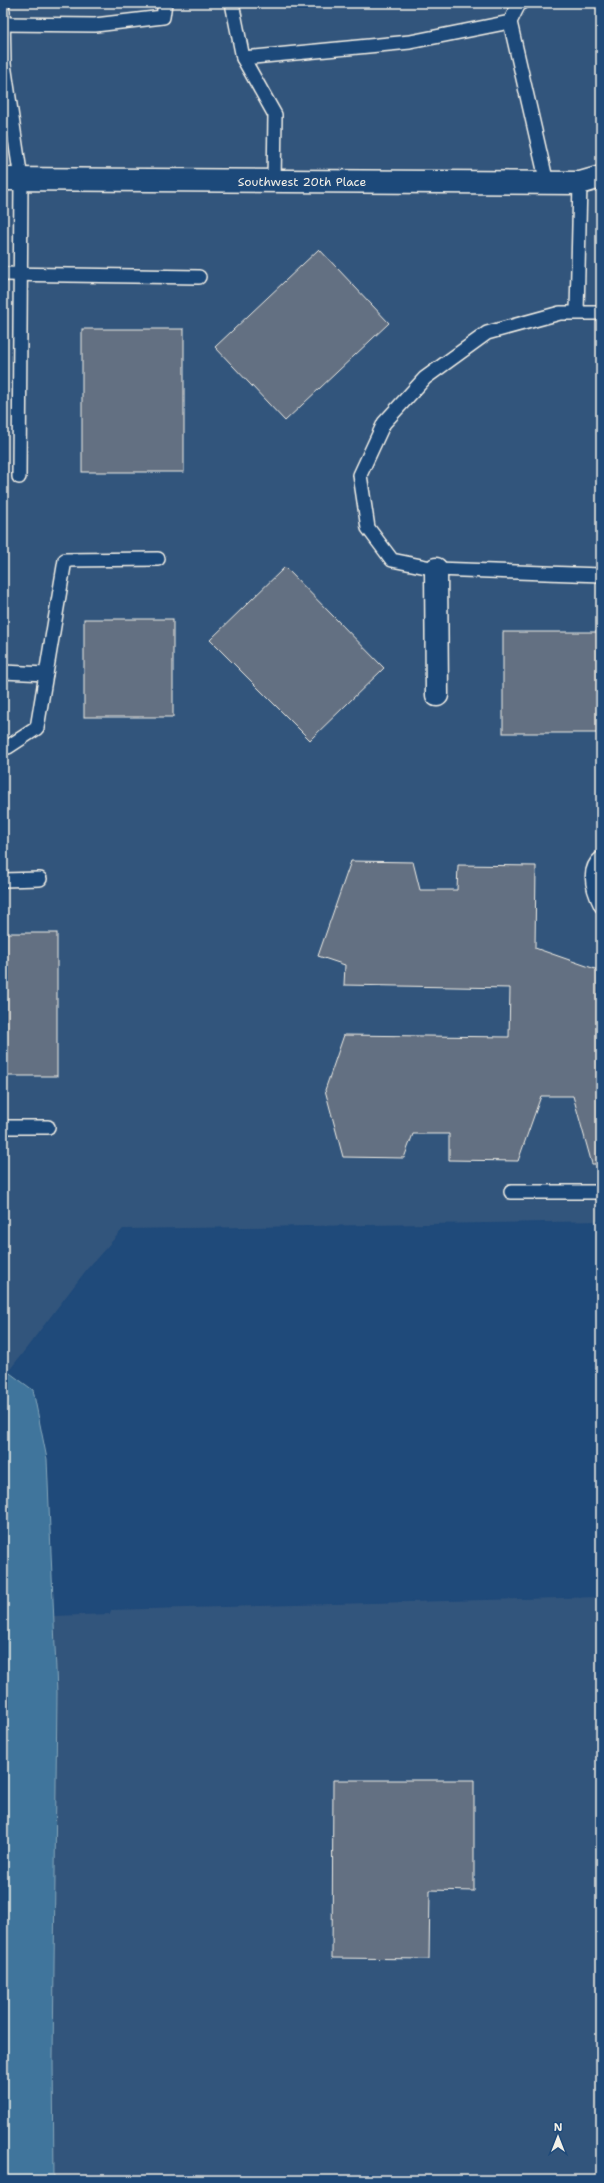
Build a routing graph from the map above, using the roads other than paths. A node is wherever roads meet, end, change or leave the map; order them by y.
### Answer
1 (165, 3) edge
2 (232, 3) edge
3 (522, 3) edge
4 (3, 11) edge
5 (510, 22) junction
6 (3, 24) edge
7 (243, 58) junction
8 (601, 178) edge
9 (12, 179) edge
10 (274, 182) junction
11 (547, 183) junction
12 (580, 183) junction
13 (3, 274) edge
14 (20, 274) junction
15 (198, 277) dead end
16 (577, 312) junction
17 (601, 312) edge
18 (18, 477) dead end
19 (158, 559) dead end
20 (436, 569) junction
21 (601, 575) edge
22 (3, 672) edge
23 (46, 674) junction
24 (436, 695) dead end
25 (3, 748) edge
26 (601, 858) edge
27 (40, 879) dead end
28 (3, 880) edge
29 (601, 906) edge
30 (3, 1127) edge
31 (48, 1127) dead end
32 (511, 1192) dead end
33 (601, 1192) edge

1 - 6 lane
2 - 7 lane
3 - 5 lane
4 - 6 lane
5 - 7 lane
5 - 11 lane
6 - 9 lane
7 - 10 lane
8 - 12 street, Southwest 20th Place
9 - 10 street, Southwest 20th Place
9 - 14 lane
10 - 11 street, Southwest 20th Place
11 - 12 street, Southwest 20th Place
12 - 16 lane
13 - 14 lane
14 - 15 lane
14 - 18 lane
16 - 17 lane
16 - 20 lane
19 - 23 lane
20 - 21 lane
20 - 24 street
22 - 23 lane
23 - 25 lane
26 - 29 lane
27 - 28 lane
30 - 31 lane
32 - 33 lane

